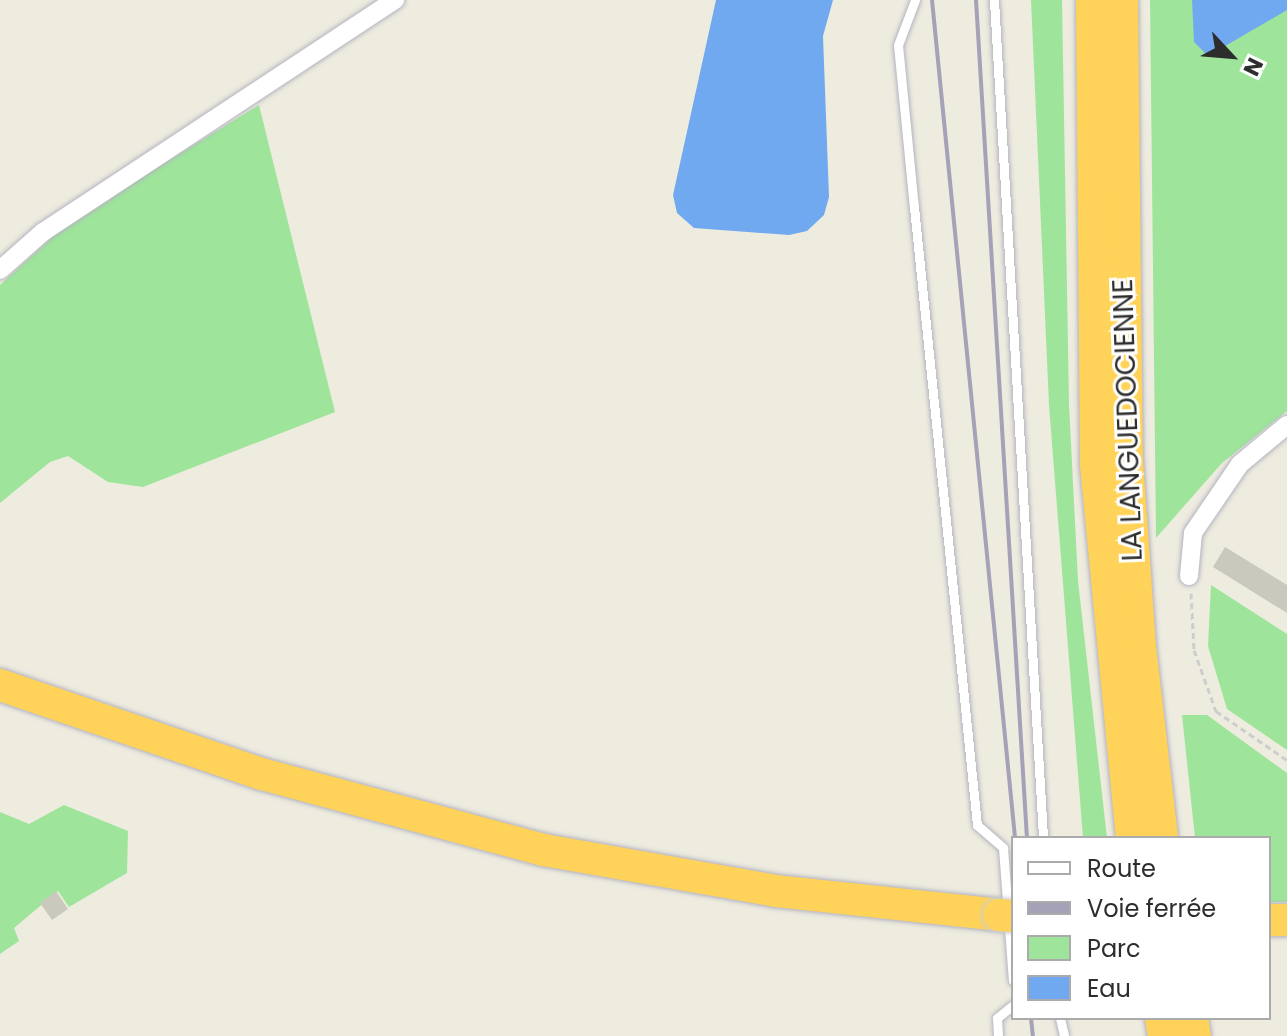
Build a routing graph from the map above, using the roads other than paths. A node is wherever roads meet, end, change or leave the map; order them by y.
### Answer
1 (395, 0) edge
2 (915, 0) edge
3 (994, 0) edge
4 (1092, 0) edge
5 (1122, 0) edge
6 (0, 270) edge
7 (1287, 425) edge
8 (1189, 576) road end
9 (0, 685) edge
10 (0, 707) edge
11 (1043, 836) edge
12 (1132, 836) edge
13 (1162, 836) edge
14 (1006, 924) edge
15 (1011, 954) edge
16 (1011, 1007) edge
17 (998, 1036) edge

1 - 6 street
2 - 15 lane
3 - 11 lane
4 - 12 highway, LA LANGUEDOCIENNE
5 - 13 highway, LA LANGUEDOCIENNE
7 - 8 street
9 - 14 highway
10 - 14 highway
16 - 17 lane

